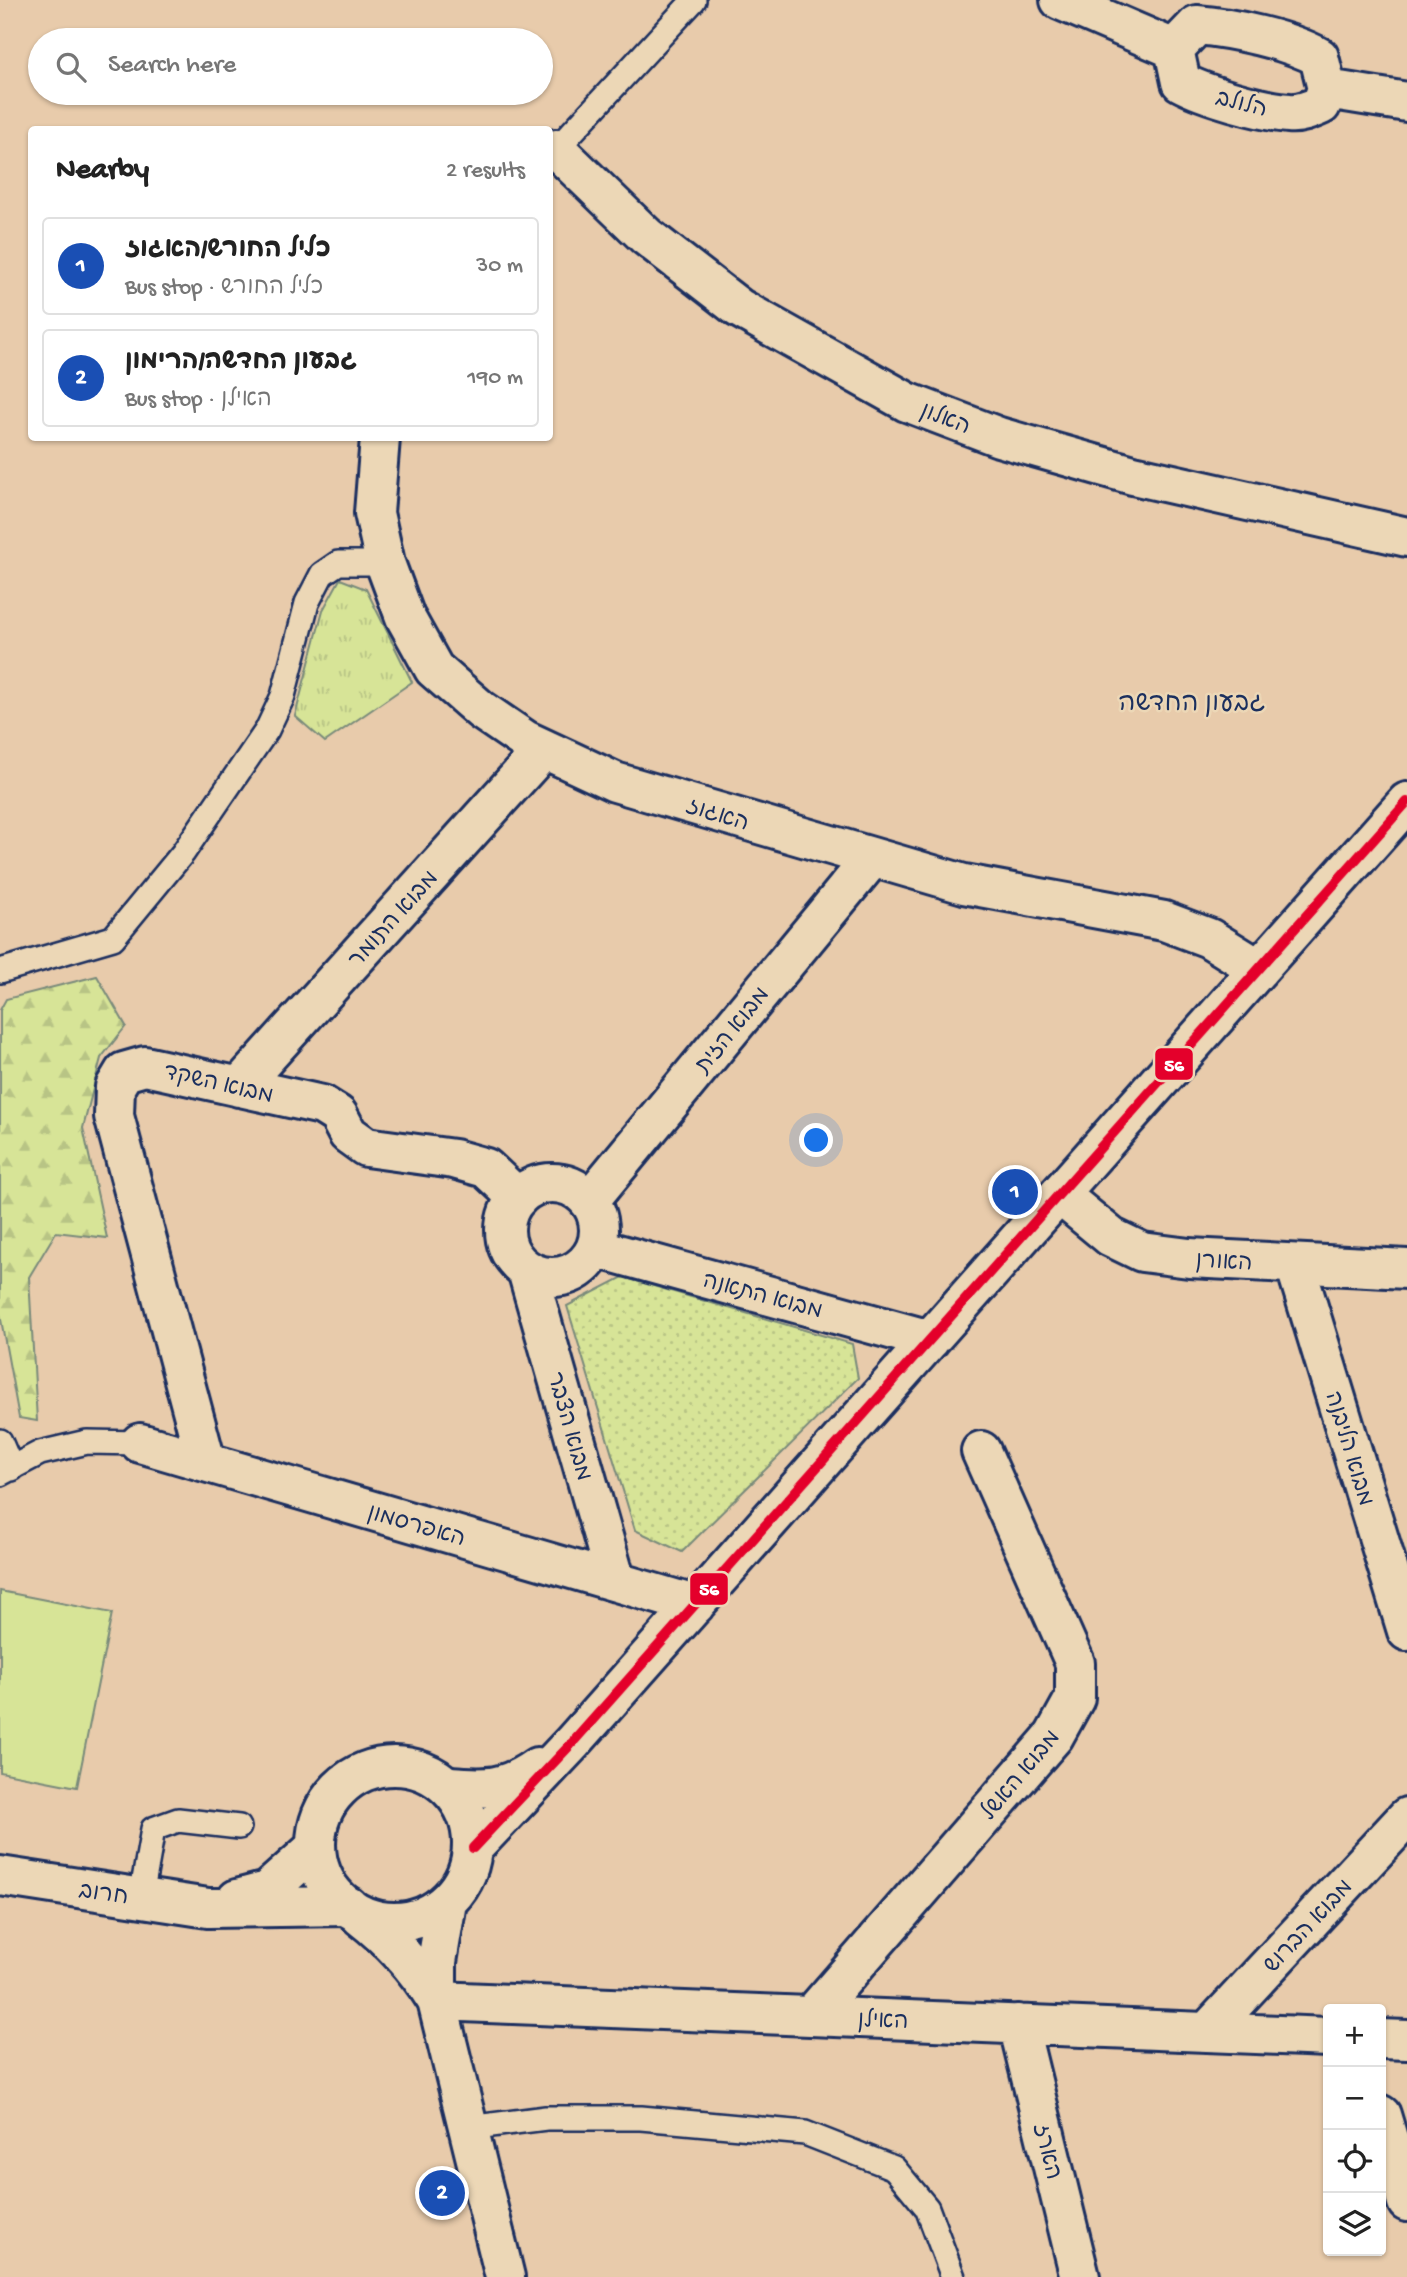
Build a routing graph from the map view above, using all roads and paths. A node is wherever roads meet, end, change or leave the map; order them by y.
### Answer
1 (694, 0) edge
2 (1060, 0) edge
3 (1174, 49) junction
4 (1327, 89) junction
5 (1407, 102) edge
6 (553, 153) edge
7 (380, 441) edge
8 (1407, 537) edge
9 (385, 563) junction
10 (544, 749) junction
11 (1407, 802) edge
12 (872, 858) junction
13 (1259, 969) junction
14 (0, 971) edge
15 (239, 1087) junction
16 (1059, 1194) junction
17 (518, 1198) junction
18 (589, 1201) junction
19 (596, 1248) junction
20 (1295, 1264) junction
21 (1407, 1269) edge
22 (527, 1270) junction
23 (930, 1340) junction
24 (0, 1441) edge
25 (140, 1443) joint
26 (981, 1451) dead end
27 (206, 1462) junction
28 (6, 1471) edge
29 (616, 1582) junction
30 (695, 1605) junction
31 (1407, 1631) edge
32 (573, 1742) junction
33 (449, 1786) junction
34 (1407, 1817) edge
35 (239, 1827) dead end
36 (315, 1848) junction
37 (473, 1848) junction
38 (0, 1876) edge
39 (141, 1897) junction
40 (447, 1902) junction
41 (208, 1908) junction
42 (354, 1911) junction
43 (437, 2001) junction
44 (811, 2016) junction
45 (1018, 2024) junction
46 (1207, 2032) junction
47 (1323, 2037) edge
48 (1386, 2039) edge
49 (1407, 2040) edge
50 (468, 2128) junction
51 (1385, 2130) edge
52 (1407, 2202) edge
53 (505, 2277) edge
54 (953, 2277) edge
55 (1080, 2277) edge

1 - 6 lane
2 - 3 street
3 - 4 street
3 - 4 street, הלולב
4 - 5 street
6 - 8 street, האלון
7 - 9 street, האגוז
9 - 10 street, האגוז
9 - 14 lane
10 - 12 street, האגוז
10 - 15 street, מבוא התומר
11 - 13 street
12 - 13 street, האגוז
12 - 18 street, מבוא הזית
13 - 16 street
15 - 17 street, מבוא השקד
15 - 27 street, מבוא השקד
16 - 20 street, האורן
16 - 23 street
17 - 18 street
17 - 22 street
18 - 19 street
19 - 22 street
19 - 23 street, מבוא התאנה
20 - 21 street, האורן
20 - 31 street, מבוא הליבנה
22 - 29 street, מבוא הצבר
23 - 30 street
24 - 28 lane
25 - 27 street, האפרסמון
25 - 28 lane
26 - 44 street, מבוא האשל
27 - 29 street, האפרסמון
29 - 30 street, האפרסמון
30 - 32 street
32 - 33 street
32 - 37 street
33 - 36 street
33 - 37 street
34 - 46 street, מבוא הברוש
35 - 39 lane
36 - 41 street, חרוב
36 - 42 street
37 - 40 street
38 - 39 street, חרוב
39 - 41 street, חרוב
40 - 42 street
40 - 43 street
41 - 42 street, חרוב
42 - 43 street
43 - 44 street, האילן
43 - 50 street
44 - 45 street, האילן
45 - 46 street, האילן
45 - 55 street, הארז
46 - 47 street, האילן
48 - 49 street
50 - 53 street
50 - 54 lane
51 - 52 street

